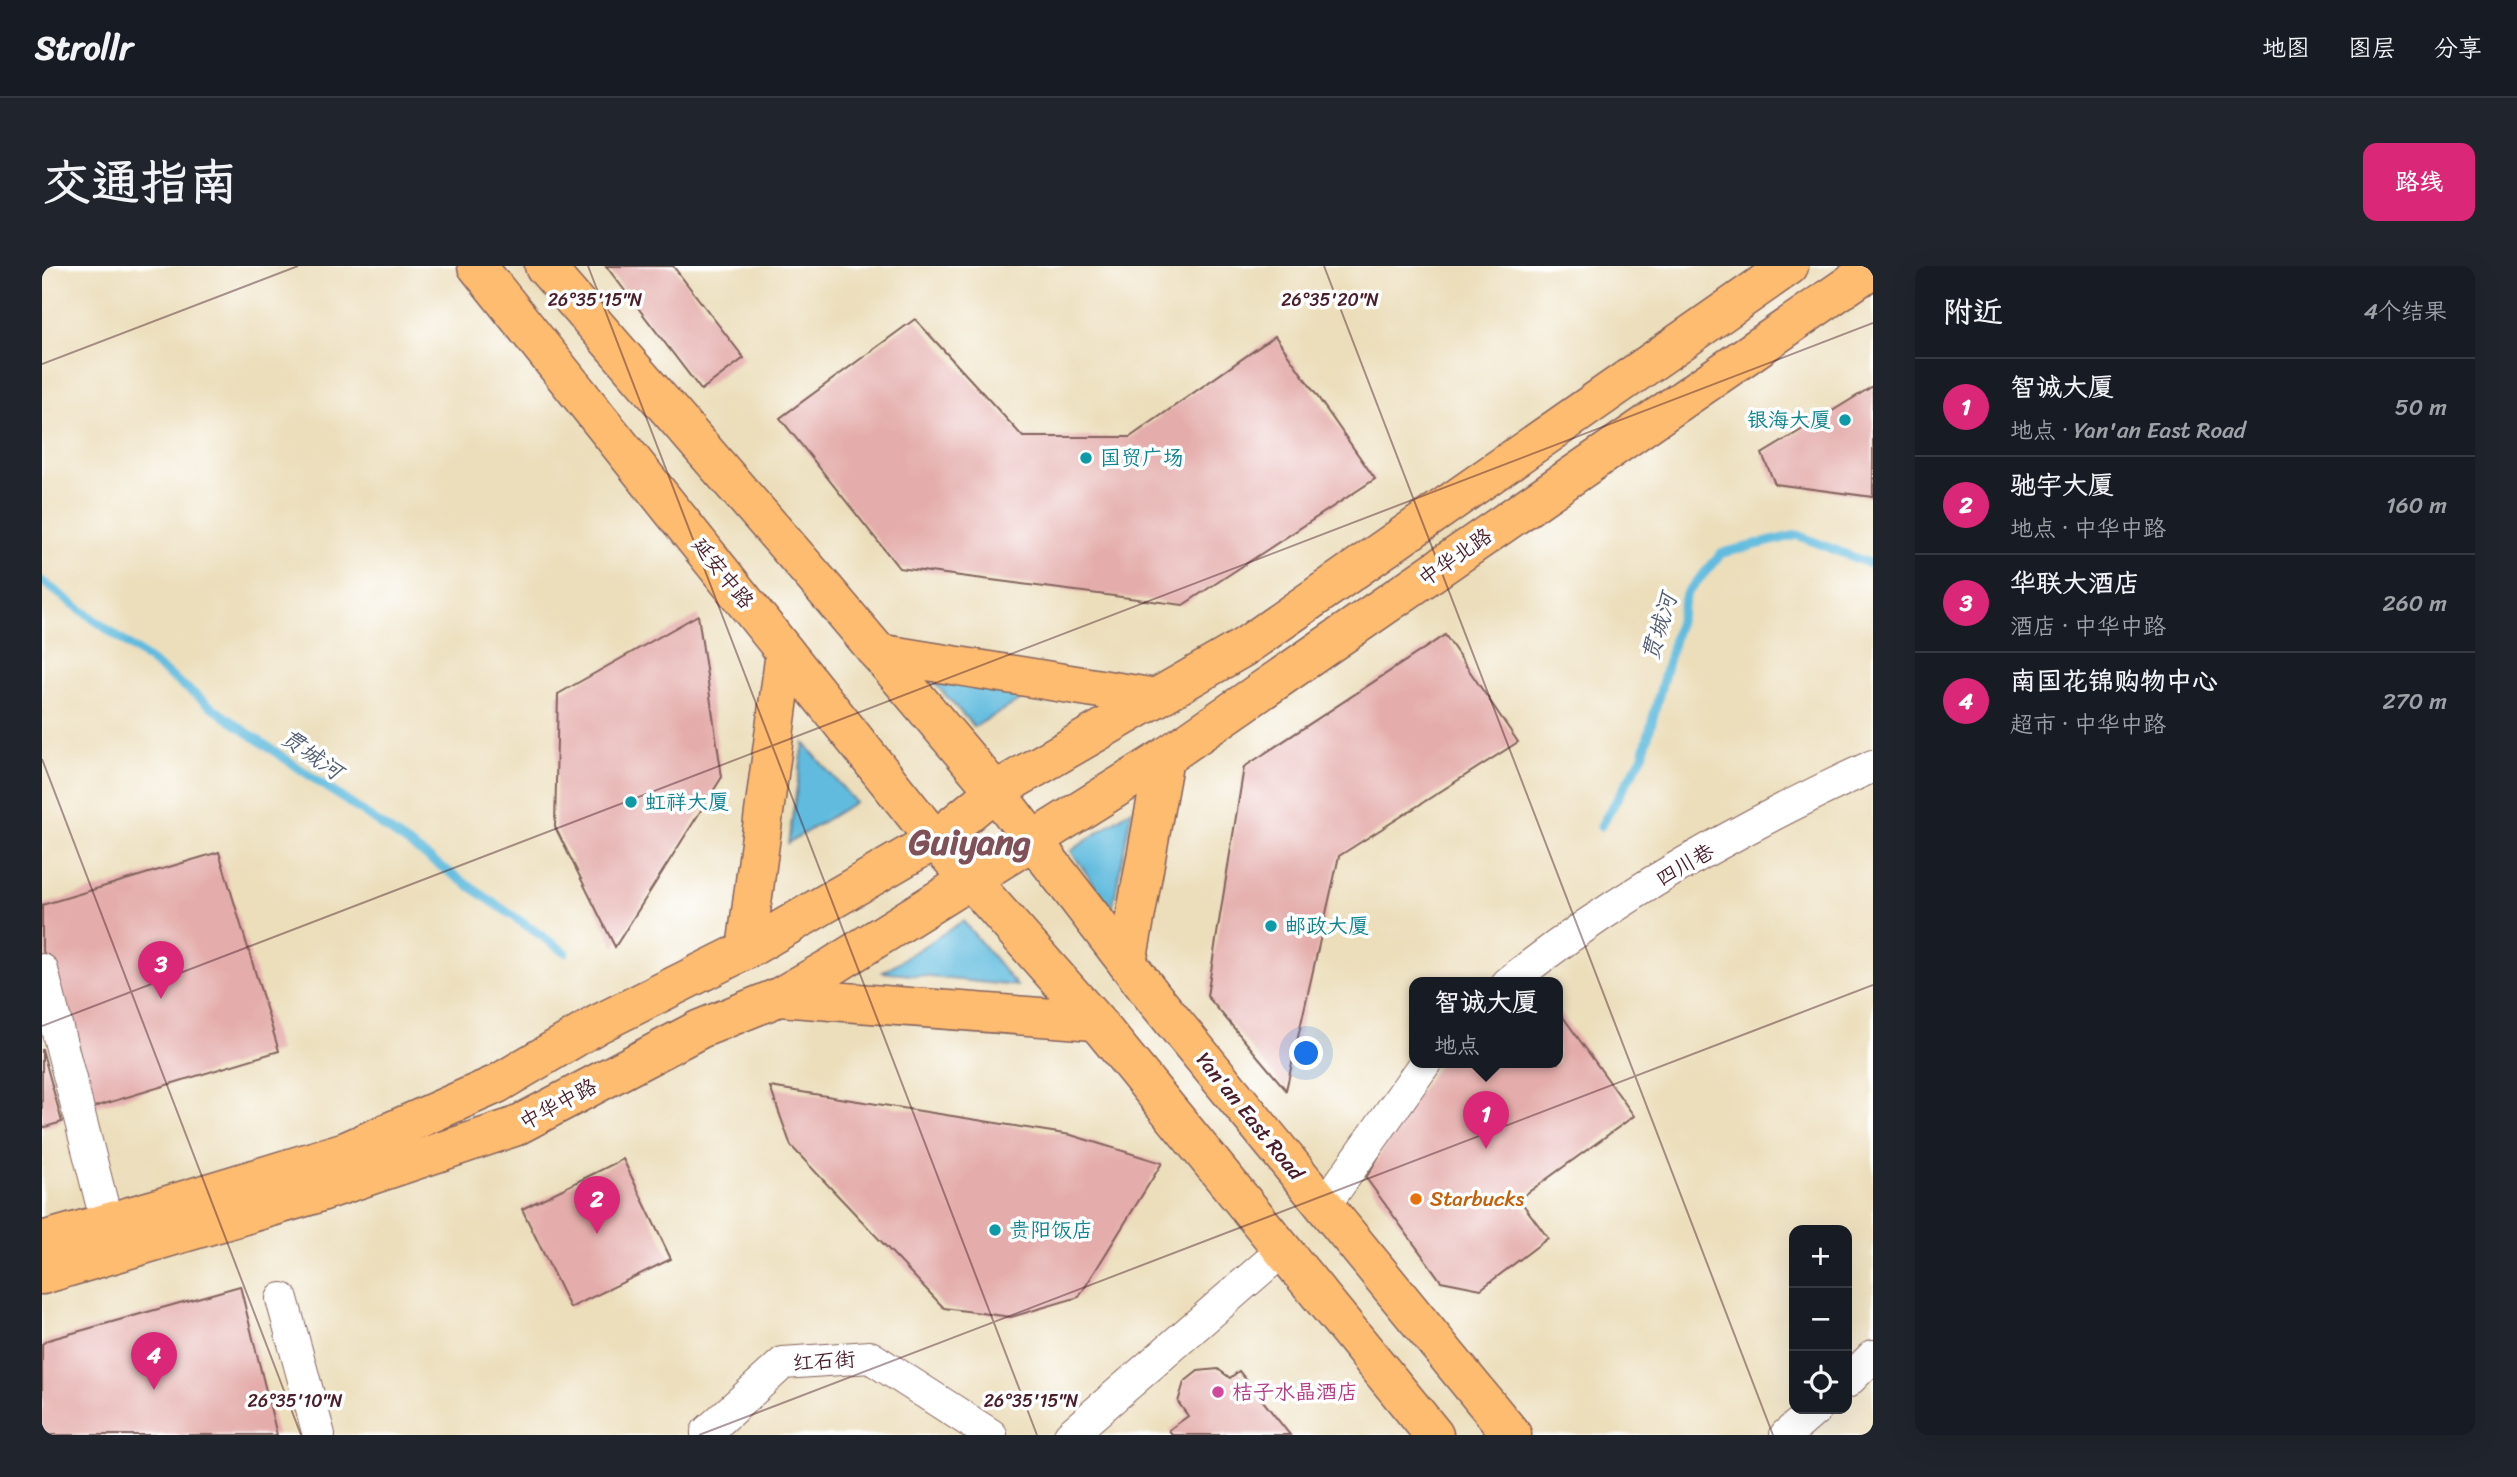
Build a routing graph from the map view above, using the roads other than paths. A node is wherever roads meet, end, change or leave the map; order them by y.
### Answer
1 (477, 266) edge
2 (544, 266) edge
3 (1789, 266) edge
4 (1873, 268) edge
5 (785, 652) junction
6 (878, 653) junction
7 (1156, 698) junction
8 (1164, 758) junction
9 (1873, 765) edge
10 (995, 791) junction
11 (1032, 839) junction
12 (935, 840) junction
13 (970, 878) junction
14 (746, 950) junction
15 (1127, 963) junction
16 (42, 970) edge
17 (1516, 977) edge
18 (779, 997) junction
19 (1094, 1021) junction
20 (1421, 1068) edge
21 (1324, 1206) junction
22 (107, 1223) junction
23 (42, 1241) edge
24 (1283, 1250) junction
25 (42, 1275) edge
26 (282, 1299) dead end
27 (1873, 1356) edge
28 (1852, 1376) edge
29 (1810, 1414) edge
30 (319, 1435) edge
31 (707, 1435) edge
32 (991, 1435) edge
33 (1070, 1435) edge
34 (1434, 1435) edge
35 (1512, 1435) edge
36 (1786, 1435) edge

1 - 5 main road, 延安中路
2 - 6 main road
3 - 7 main road
4 - 8 main road, 中华北路
5 - 12 main road, 延安中路
5 - 14 main road
6 - 7 main road
6 - 10 main road
7 - 10 main road
8 - 11 main road, 中华北路
8 - 15 main road
9 - 17 street, 四川巷
10 - 11 main road, Yan'an East Road
10 - 12 main road
11 - 13 main road, 中华中路
11 - 15 main road, Yan'an East Road
12 - 13 main road, 延安中路
12 - 14 main road
13 - 18 main road, 中华中路
13 - 19 main road
14 - 22 main road
15 - 21 main road, Yan'an East Road
16 - 22 street
18 - 19 main road
18 - 25 main road, 中华中路
19 - 24 main road
20 - 21 street
21 - 35 main road, Yan'an East Road
22 - 23 main road
24 - 33 street
24 - 34 main road
26 - 30 street
27 - 28 street
29 - 36 street
31 - 32 street, 红石街

